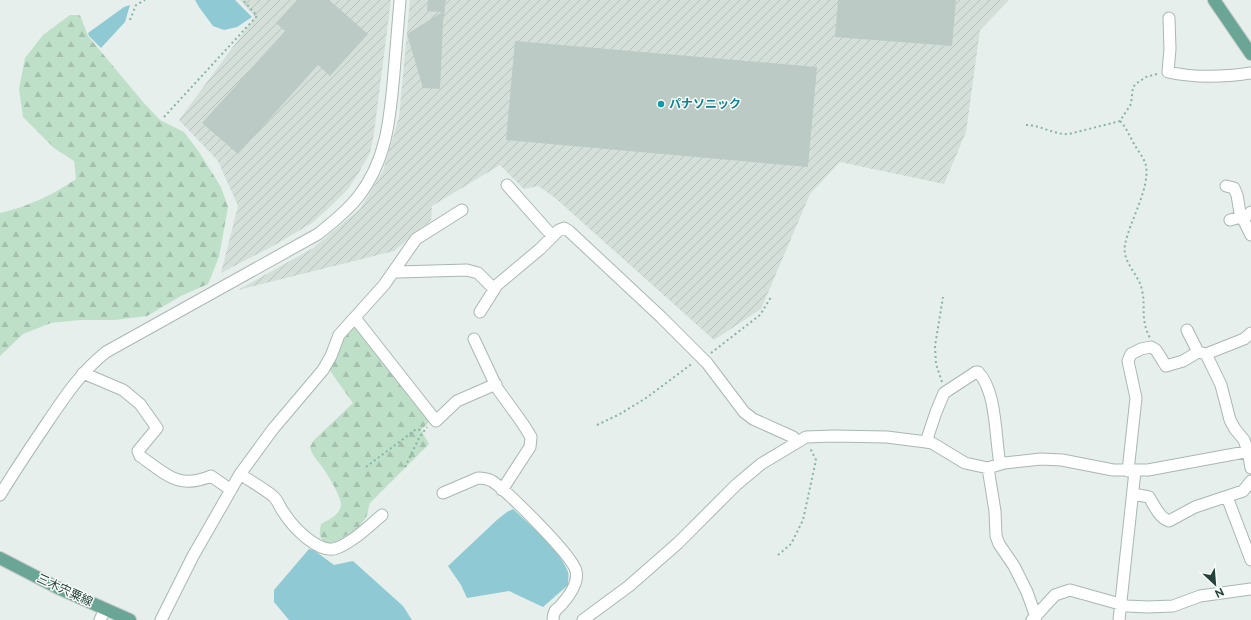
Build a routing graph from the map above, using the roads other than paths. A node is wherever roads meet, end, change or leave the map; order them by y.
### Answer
1 (400, 0) edge
2 (1214, 0) edge
3 (1169, 18) dead end
4 (1251, 54) edge
5 (1251, 74) edge
6 (507, 185) dead end
7 (1226, 186) dead end
8 (462, 210) dead end
9 (1246, 214) edge
10 (1230, 220) dead end
11 (553, 236) junction
12 (1251, 236) edge
13 (395, 269) junction
14 (494, 289) junction
15 (480, 312) dead end
16 (355, 318) junction
17 (1187, 330) dead end
18 (1251, 333) edge
19 (474, 339) dead end
20 (1202, 353) junction
21 (83, 373) junction
22 (496, 384) junction
23 (802, 440) junction
24 (926, 442) junction
25 (1250, 451) edge
26 (1000, 464) junction
27 (988, 468) junction
28 (1251, 468) edge
29 (1132, 471) junction
30 (240, 474) junction
31 (1251, 481) edge
32 (231, 490) junction
33 (502, 490) junction
34 (444, 493) dead end
35 (1133, 494) junction
36 (0, 495) edge
37 (1227, 497) junction
38 (382, 515) dead end
39 (0, 558) edge
40 (1251, 560) edge
41 (1251, 589) edge
42 (1120, 603) junction
43 (105, 609) junction
44 (1034, 618) edge
45 (100, 620) edge
46 (130, 620) edge
47 (161, 620) edge
48 (553, 620) edge
49 (583, 620) edge
50 (1119, 620) edge

1 - 21 street
2 - 4 main road
3 - 5 street
6 - 11 street
7 - 9 street
8 - 13 street
9 - 10 street
9 - 12 street
11 - 14 street
11 - 23 street
13 - 14 street
13 - 16 street
14 - 15 street
16 - 22 street
16 - 30 street
17 - 20 street
18 - 20 street
19 - 22 street
20 - 25 street
20 - 29 street
21 - 32 street
21 - 36 street
22 - 33 street
23 - 24 street
23 - 49 street
24 - 26 street
24 - 27 street
25 - 28 street
25 - 29 street
26 - 27 street
26 - 29 street
27 - 44 street
29 - 35 street
30 - 32 street
30 - 38 street
31 - 37 street
32 - 47 street
33 - 34 street
33 - 48 street
35 - 37 street
35 - 42 street
37 - 40 street
39 - 43 main road, 三木宍粟線
41 - 42 street
42 - 44 street
42 - 50 street
43 - 45 street
43 - 46 main road, 三木宍粟線

